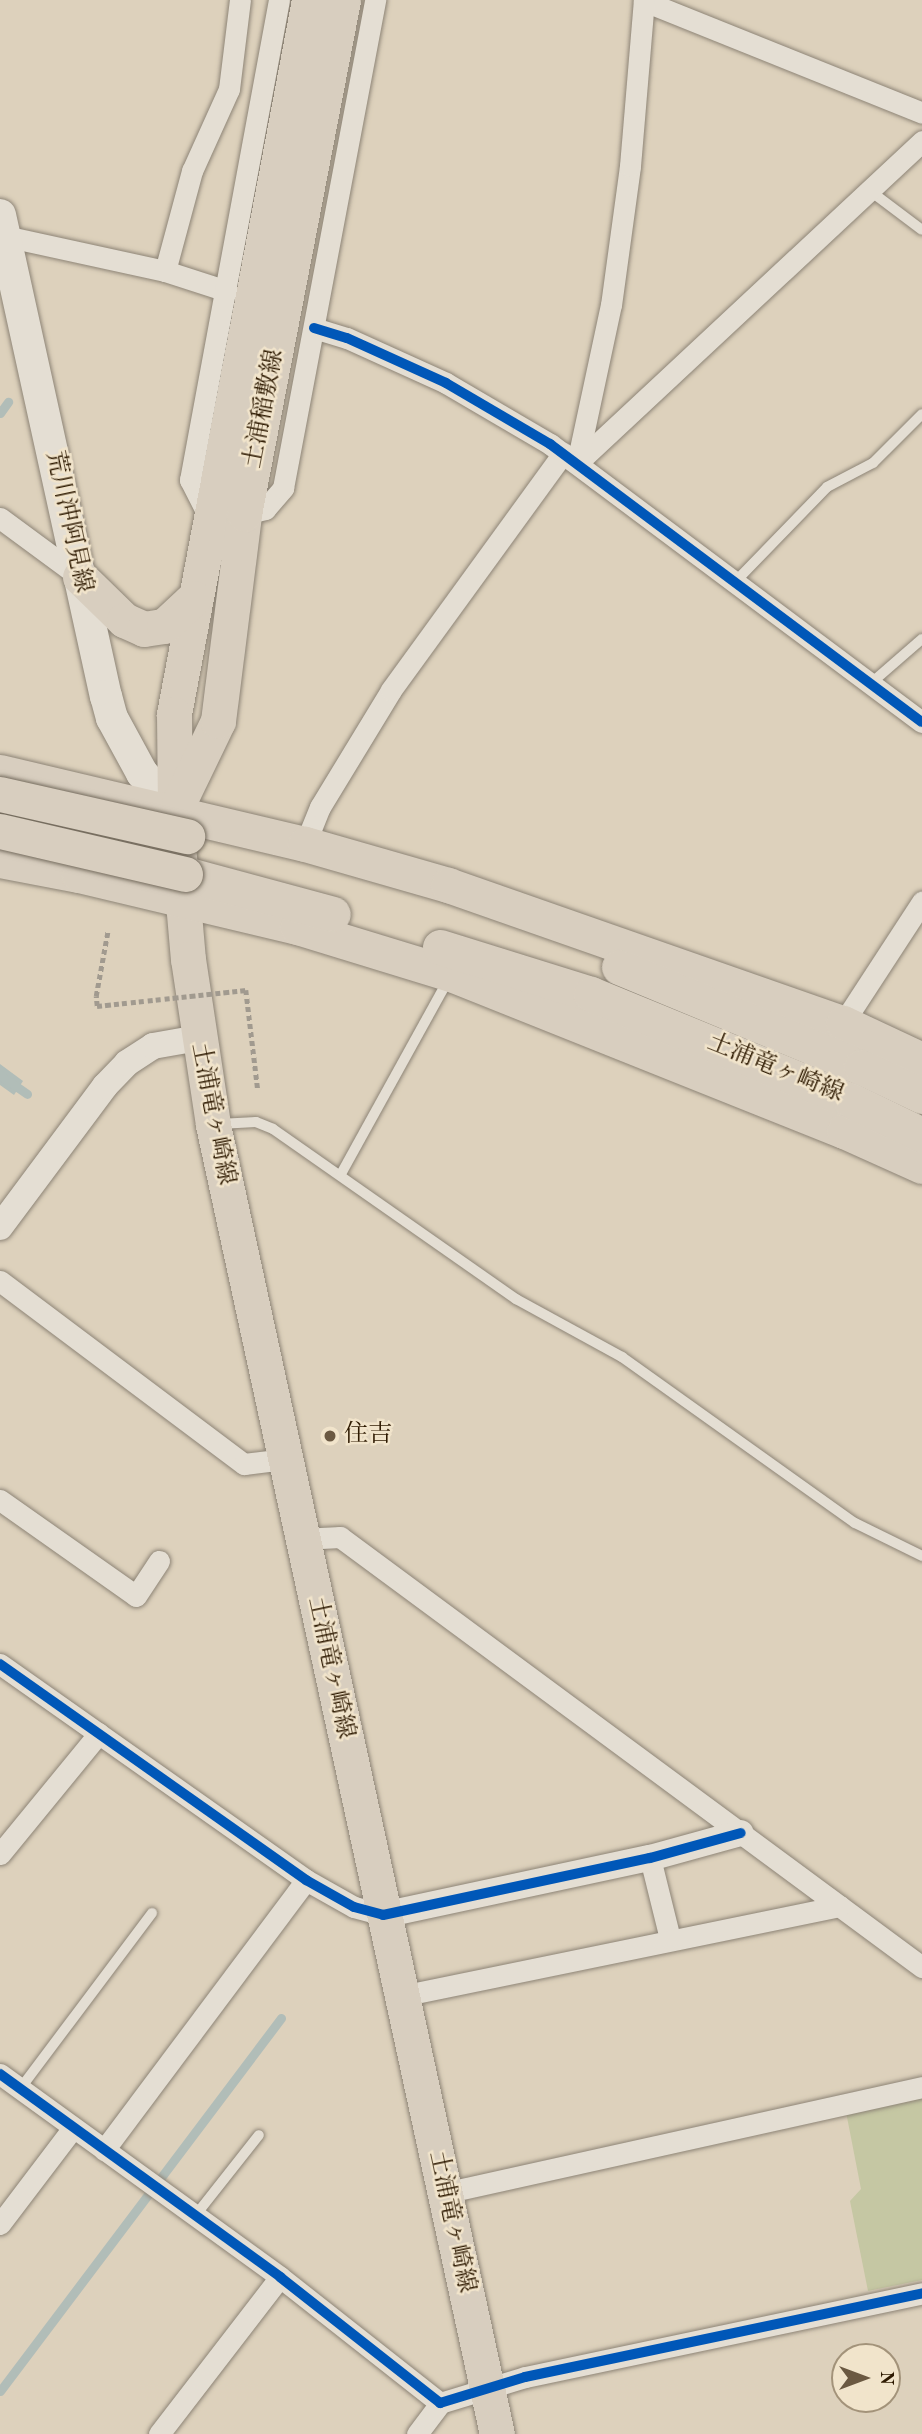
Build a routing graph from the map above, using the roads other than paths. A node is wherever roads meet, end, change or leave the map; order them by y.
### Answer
1 (240, 0) edge
2 (279, 0) edge
3 (309, 0) edge
4 (342, 0) edge
5 (375, 0) edge
6 (644, 0) edge
7 (237, 29) junction
8 (275, 35) junction
9 (230, 76) junction
10 (266, 83) junction
11 (922, 113) edge
12 (922, 141) edge
13 (869, 190) junction
14 (2, 229) edge
15 (922, 230) edge
16 (165, 271) junction
17 (227, 291) junction
18 (314, 328) junction
19 (922, 414) edge
20 (570, 458) junction
21 (244, 514) junction
22 (0, 518) edge
23 (210, 519) junction
24 (80, 577) junction
25 (736, 581) junction
26 (194, 598) junction
27 (922, 639) edge
28 (869, 685) junction
29 (922, 722) edge
30 (0, 772) edge
31 (0, 794) edge
32 (181, 823) junction
33 (0, 831) edge
34 (305, 844) junction
35 (0, 860) edge
36 (183, 887) junction
37 (922, 902) edge
38 (451, 974) junction
39 (843, 1023) junction
40 (198, 1038) junction
41 (922, 1060) edge
42 (922, 1096) edge
43 (213, 1125) junction
44 (922, 1135) edge
45 (922, 1167) edge
46 (341, 1174) junction
47 (0, 1227) edge
48 (0, 1281) edge
49 (284, 1458) junction
50 (0, 1500) edge
51 (301, 1539) junction
52 (922, 1556) edge
53 (159, 1561) dead end
54 (0, 1664) edge
55 (99, 1733) junction
56 (741, 1833) junction
57 (0, 1854) edge
58 (650, 1858) junction
59 (306, 1880) junction
60 (840, 1906) junction
61 (152, 1913) dead end
62 (383, 1914) junction
63 (670, 1939) junction
64 (922, 1967) edge
65 (401, 1996) junction
66 (0, 2074) edge
67 (922, 2087) edge
68 (20, 2089) junction
69 (72, 2128) junction
70 (259, 2135) dead end
71 (104, 2150) junction
72 (444, 2193) junction
73 (195, 2216) junction
74 (0, 2224) edge
75 (280, 2277) junction
76 (922, 2293) edge
77 (487, 2389) junction
78 (440, 2403) junction
79 (159, 2434) edge
80 (417, 2434) edge
81 (497, 2434) edge

1 - 7 street
2 - 8 street
3 - 23 main road, 土浦稲敷線
4 - 21 main road, 土浦稲敷線
5 - 18 street
6 - 11 street
6 - 20 street
7 - 8 street
7 - 9 street
8 - 10 street
9 - 10 street
9 - 16 street
10 - 17 street
12 - 13 street
13 - 15 lane
13 - 20 street
14 - 16 street
14 - 24 main road, 荒川沖阿見線
16 - 17 street
17 - 23 street
18 - 20 street
18 - 21 street
19 - 25 lane
20 - 25 street
20 - 34 street
21 - 32 main road, 土浦稲敷線
22 - 24 street
23 - 26 main road, 土浦稲敷線
24 - 26 main road
24 - 32 main road, 荒川沖阿見線
25 - 28 street
26 - 32 main road, 土浦稲敷線
27 - 28 lane
28 - 29 street
30 - 32 main road
31 - 32 main road, bridge
32 - 34 main road
32 - 36 main road, 土浦稲敷線
32 - 42 main road, 土浦竜ヶ崎線
33 - 36 main road, bridge
34 - 39 main road
35 - 36 main road
36 - 38 main road
36 - 40 main road, 土浦竜ヶ崎線
36 - 44 main road, 土浦竜ヶ崎線
37 - 39 street
38 - 45 main road
38 - 46 lane
39 - 41 main road
40 - 43 main road, 土浦竜ヶ崎線
40 - 47 street
43 - 46 lane
43 - 49 main road, 土浦竜ヶ崎線
46 - 52 lane
48 - 49 street
49 - 51 main road, 土浦竜ヶ崎線
50 - 53 street
51 - 56 street
51 - 62 main road, 土浦竜ヶ崎線
54 - 55 street
55 - 57 street
55 - 59 street
56 - 58 street
56 - 60 street
58 - 62 street
58 - 63 street
59 - 62 street
59 - 71 street
60 - 63 street
60 - 64 street
61 - 68 lane
62 - 65 main road, 土浦竜ヶ崎線
63 - 65 street
65 - 72 main road, 土浦竜ヶ崎線
66 - 68 street
67 - 72 street
68 - 69 street
69 - 71 street
69 - 74 street
70 - 73 lane
71 - 73 street
72 - 77 main road, 土浦竜ヶ崎線
73 - 75 street
75 - 78 street
75 - 79 street
76 - 77 street
77 - 78 street
77 - 81 main road, 土浦竜ヶ崎線
78 - 80 street

